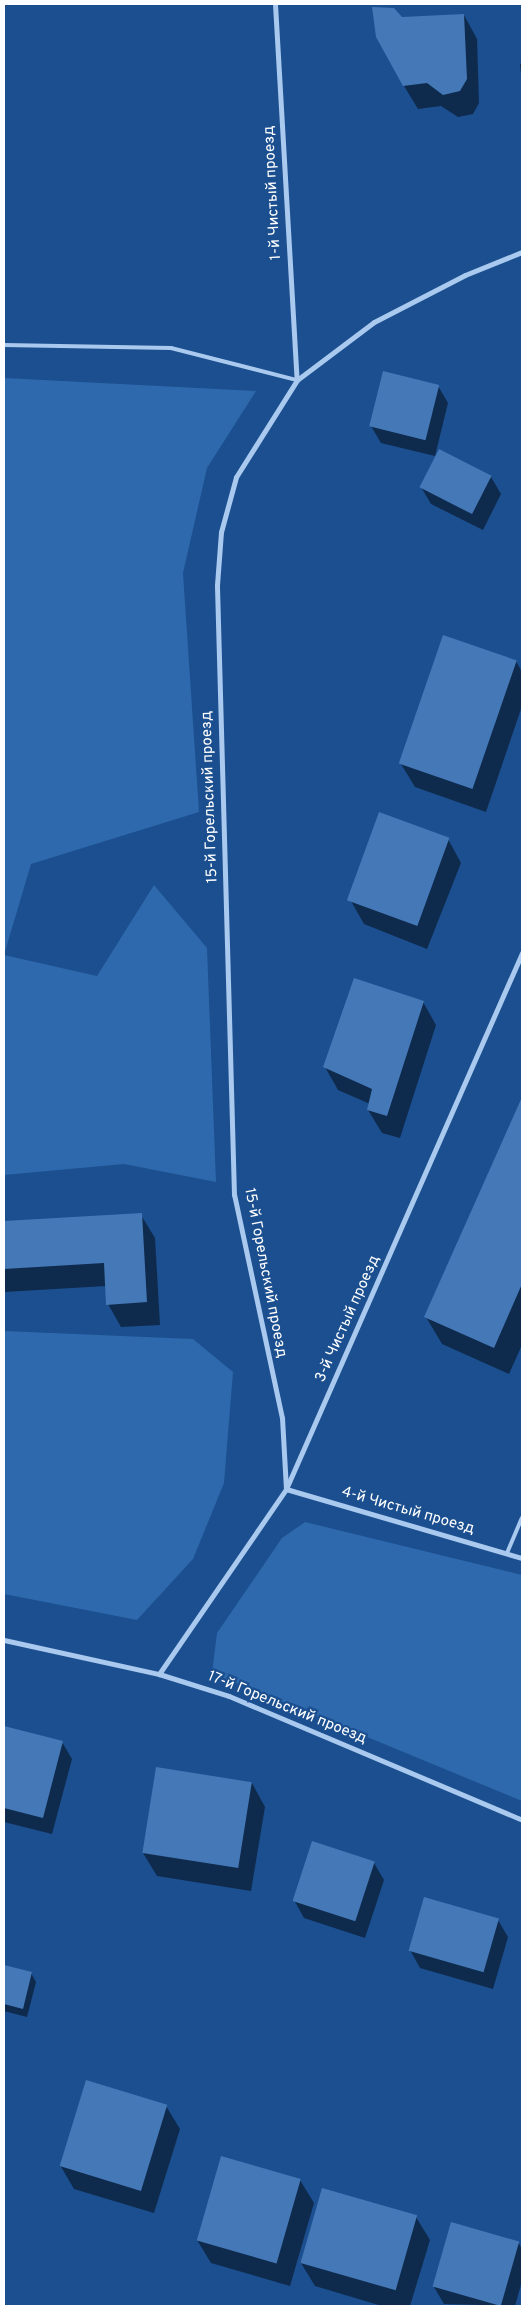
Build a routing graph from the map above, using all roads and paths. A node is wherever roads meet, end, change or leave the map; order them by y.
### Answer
1 (275, 4) edge
2 (522, 252) edge
3 (4, 345) edge
4 (297, 380) junction
5 (522, 953) edge
6 (286, 1489) junction
7 (522, 1518) edge
8 (507, 1553) junction
9 (522, 1558) edge
10 (4, 1640) edge
11 (159, 1674) junction
12 (522, 1820) edge

1 - 4 street, 1-й Чистый проезд
2 - 4 street, 15-й Горельский проезд
3 - 4 lane
4 - 6 street, 15-й Горельский проезд
5 - 6 street, 3-й Чистый проезд
6 - 8 street, 4-й Чистый проезд
6 - 11 street, 3-й Чистый проезд
7 - 8 lane
8 - 9 street, 4-й Чистый проезд
10 - 11 street, 17-й Горельский проезд
11 - 12 street, 17-й Горельский проезд

